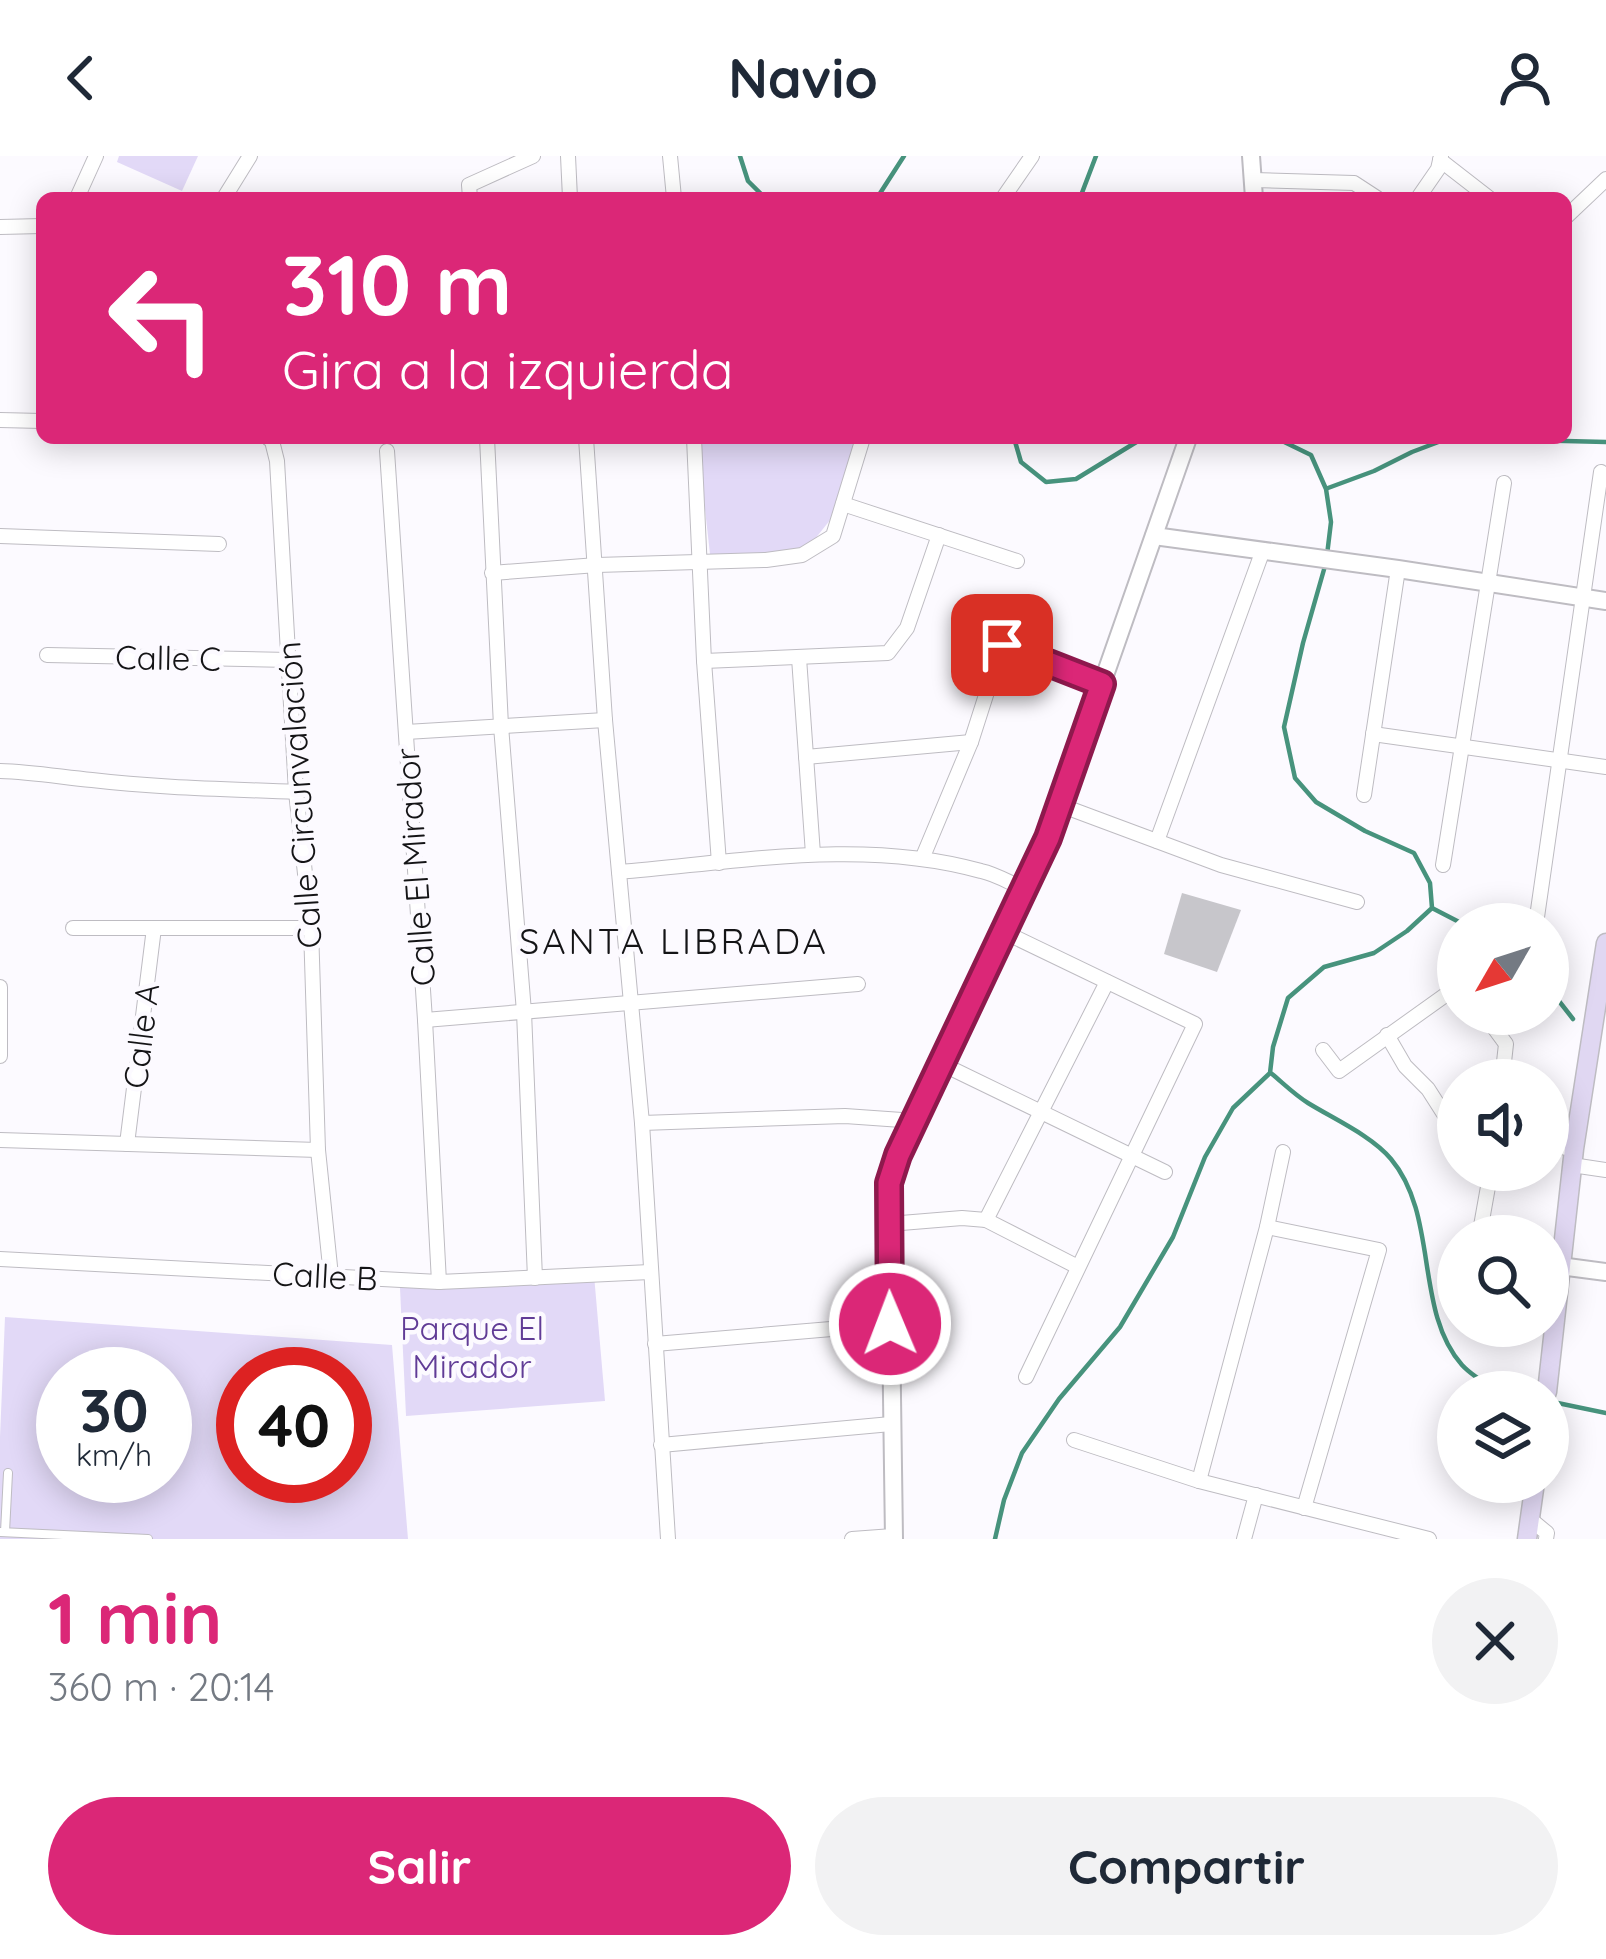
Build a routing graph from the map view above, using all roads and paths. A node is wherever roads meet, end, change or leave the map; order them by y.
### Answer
1 (96, 156) edge
2 (250, 156) edge
3 (533, 156) edge
4 (568, 156) edge
5 (670, 156) edge
6 (1032, 156) edge
7 (1251, 156) edge
8 (1440, 158) edge
9 (1606, 179) edge
10 (1254, 189) edge
11 (80, 192) edge
12 (228, 192) edge
13 (470, 192) edge
14 (570, 192) edge
15 (673, 192) edge
16 (1007, 192) edge
17 (1368, 192) edge
18 (1422, 192) edge
19 (1482, 192) edge
20 (1572, 212) edge
21 (0, 226) edge
22 (36, 226) edge
23 (0, 419) edge
24 (36, 421) edge
25 (271, 444) edge
26 (488, 444) edge
27 (587, 444) edge
28 (694, 444) edge
29 (861, 444) edge
30 (1185, 444) edge
31 (387, 452) dead end
32 (1601, 472) dead end
33 (1504, 483) dead end
34 (843, 504) junction
35 (0, 536) edge
36 (939, 536) junction
37 (1154, 536) junction
38 (219, 544) dead end
39 (1263, 550) junction
40 (1017, 560) dead end
41 (701, 564) junction
42 (597, 565) junction
43 (1398, 568) junction
44 (492, 573) junction
45 (1489, 583) junction
46 (1583, 598) junction
47 (1606, 601) edge
48 (47, 655) dead end
49 (800, 658) junction
50 (289, 660) junction
51 (704, 662) junction
52 (1102, 684) junction
53 (605, 720) junction
54 (500, 726) junction
55 (406, 732) junction
56 (1373, 734) junction
57 (971, 742) junction
58 (1464, 747) junction
59 (806, 757) junction
60 (1559, 760) junction
61 (1606, 767) edge
62 (0, 771) edge
63 (296, 792) junction
64 (1364, 795) dead end
65 (1060, 806) junction
66 (1156, 841) junction
67 (813, 854) junction
68 (922, 859) junction
69 (718, 863) junction
70 (1443, 866) dead end
71 (620, 872) junction
72 (1024, 889) junction
73 (1357, 902) dead end
74 (1539, 903) edge
75 (73, 928) dead end
76 (154, 928) junction
77 (311, 928) junction
78 (1004, 932) junction
79 (1606, 943) edge
80 (1107, 982) junction
81 (858, 984) dead end
82 (0, 987) edge
83 (1437, 992) edge
84 (633, 1002) junction
85 (524, 1012) junction
86 (425, 1020) junction
87 (1, 1024) edge
88 (1598, 1032) edge
89 (1387, 1035) junction
90 (1323, 1050) dead end
91 (0, 1056) edge
92 (943, 1064) junction
93 (1437, 1103) edge
94 (1041, 1112) junction
95 (916, 1120) junction
96 (642, 1124) junction
97 (0, 1140) edge
98 (128, 1144) junction
99 (318, 1150) junction
100 (1283, 1152) dead end
101 (1569, 1155) edge
102 (1132, 1156) junction
103 (1573, 1157) junction
104 (1606, 1170) edge
105 (1165, 1172) dead end
106 (1566, 1215) edge
107 (986, 1220) junction
108 (889, 1224) junction
109 (1267, 1227) junction
110 (0, 1259) edge
111 (1569, 1267) edge
112 (1078, 1268) junction
113 (650, 1272) junction
114 (1606, 1272) edge
115 (331, 1276) junction
116 (535, 1279) junction
117 (439, 1282) junction
118 (890, 1324) junction
119 (655, 1344) junction
120 (1027, 1377) dead end
121 (891, 1424) junction
122 (1074, 1440) dead end
123 (661, 1444) junction
124 (8, 1473) dead end
125 (1199, 1480) junction
126 (1256, 1495) junction
127 (1304, 1508) junction
128 (1529, 1529) edge
129 (3, 1532) edge
130 (893, 1538) edge
131 (148, 1539) edge
132 (668, 1539) edge
133 (852, 1539) edge
134 (1244, 1539) edge
135 (1429, 1539) edge
136 (1546, 1539) edge

1 - 11 street
2 - 12 street
3 - 13 street
4 - 14 street
5 - 15 street
6 - 16 street
7 - 10 street
8 - 18 street
8 - 19 street
9 - 20 street
10 - 17 street
21 - 22 street
23 - 24 street
25 - 50 street, Calle Circunvalación
26 - 44 street
27 - 42 street
28 - 41 street
29 - 34 street
30 - 37 street
31 - 55 street, Calle El Mirador
32 - 46 street
33 - 45 street
34 - 36 street
34 - 41 street
35 - 38 street
36 - 40 street
36 - 49 street
37 - 39 street
37 - 52 street
39 - 43 street
39 - 66 street
41 - 42 street
41 - 51 street
42 - 44 street
42 - 53 street
43 - 45 street
43 - 56 street
44 - 54 street
45 - 46 street
45 - 58 street
46 - 47 street
46 - 60 street
48 - 50 street, Calle C
49 - 51 street
49 - 59 street
50 - 63 street, Calle Circunvalación
51 - 69 street
52 - 57 street
52 - 65 street
53 - 54 street
53 - 71 street
54 - 55 street
54 - 85 street
55 - 86 street, Calle El Mirador
56 - 58 street
56 - 64 street
57 - 59 street
57 - 68 street
58 - 60 street
58 - 70 street
59 - 67 street
60 - 61 street
60 - 74 street
62 - 63 street
63 - 77 street, Calle Circunvalación
65 - 66 street
65 - 72 street
66 - 73 street
67 - 68 street
67 - 69 street
68 - 72 street
69 - 71 street
71 - 84 street
72 - 78 street
75 - 76 street
76 - 77 street
76 - 98 street, Calle A
77 - 99 street, Calle Circunvalación
78 - 80 street
78 - 92 street
79 - 88 main road
80 - 94 street
80 - 102 street
81 - 84 street
82 - 87 street
83 - 89 street
84 - 85 street
84 - 96 street
85 - 86 street
85 - 116 street
86 - 117 street, Calle El Mirador
87 - 91 street
88 - 103 main road
89 - 90 street
89 - 93 street
92 - 94 street
92 - 95 street
94 - 102 street
94 - 107 street
95 - 96 street
95 - 108 street
96 - 113 street
97 - 98 street
98 - 99 street
99 - 115 street, Calle Circunvalación
100 - 109 street
101 - 103 street
102 - 105 street
102 - 112 street
103 - 104 street
103 - 106 main road
107 - 108 street
107 - 112 street
108 - 118 street
109 - 125 street
109 - 127 street
110 - 115 street, Calle B
111 - 114 street
112 - 120 street
113 - 116 street, Calle B
113 - 119 street
115 - 117 street, Calle B
116 - 117 street, Calle B
118 - 119 street
118 - 121 street
119 - 123 street
121 - 123 street
121 - 130 street
122 - 125 street
123 - 132 street
124 - 129 lane
125 - 126 street
126 - 127 street
126 - 134 street
127 - 135 street
128 - 136 street
129 - 131 lane
130 - 133 street

